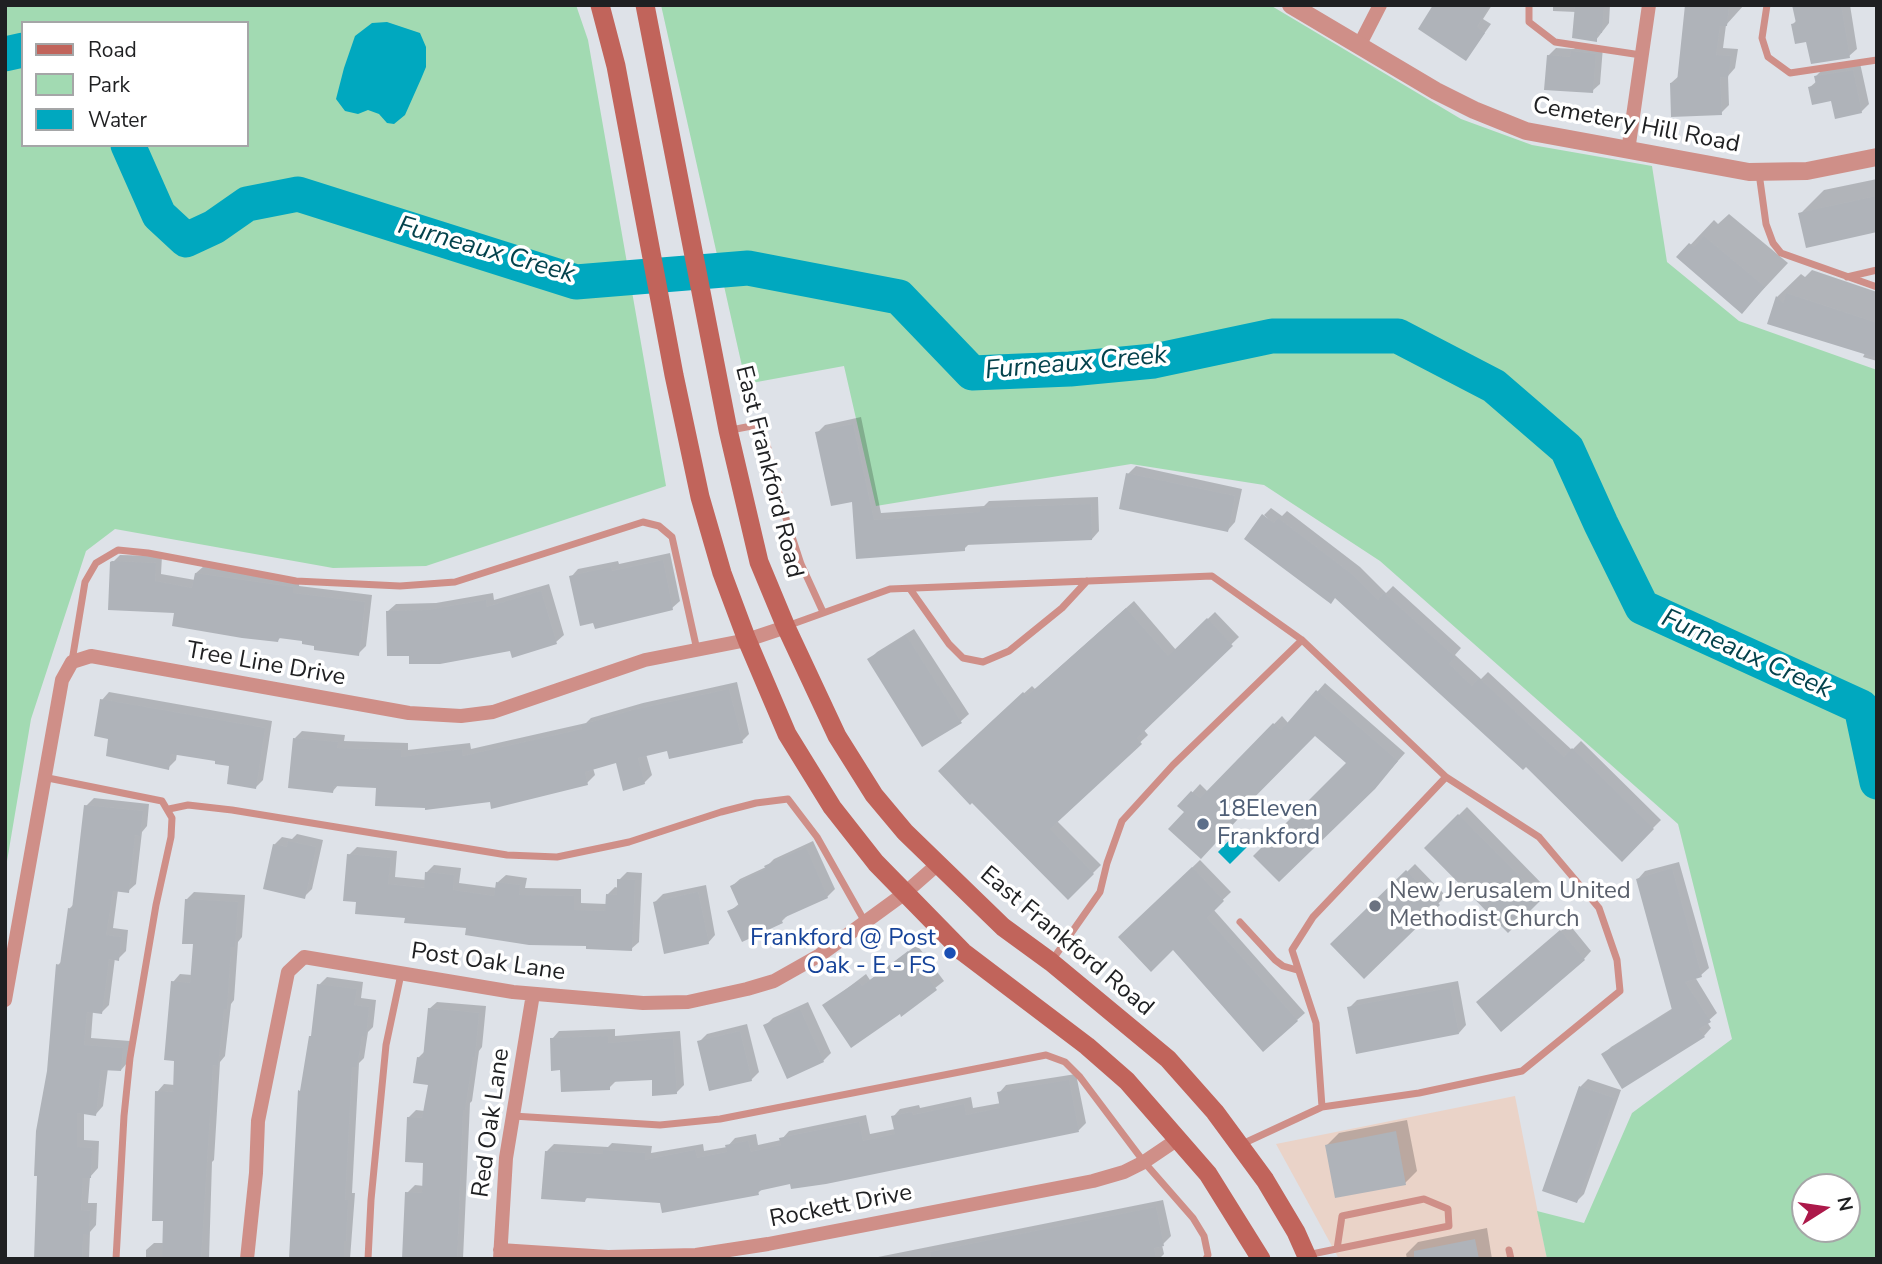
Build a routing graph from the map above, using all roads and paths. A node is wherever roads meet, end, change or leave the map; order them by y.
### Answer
1 (600, 5) edge
2 (645, 5) edge
3 (1291, 5) edge
4 (1380, 5) edge
5 (1529, 5) edge
6 (1649, 5) edge
7 (1767, 5) edge
8 (1359, 46) junction
9 (1642, 55) junction
10 (1877, 60) edge
11 (1628, 151) junction
12 (1877, 157) edge
13 (1759, 172) junction
14 (1877, 271) edge
15 (1846, 277) junction
16 (1877, 287) edge
17 (728, 430) junction
18 (1087, 581) junction
19 (910, 589) junction
20 (823, 612) junction
21 (786, 627) junction
22 (747, 640) junction
23 (1303, 640) junction
24 (697, 650) junction
25 (72, 662) junction
26 (43, 776) junction
27 (1446, 777) junction
28 (169, 809) junction
29 (938, 864) junction
30 (905, 893) junction
31 (865, 922) junction
32 (1240, 922) dead end
33 (1051, 962) junction
34 (1297, 970) junction
35 (401, 974) junction
36 (533, 994) junction
37 (5, 1000) edge
38 (1322, 1107) junction
39 (513, 1116) junction
40 (1178, 1139) junction
41 (1239, 1145) junction
42 (1144, 1162) junction
43 (1337, 1249) junction
44 (500, 1254) edge
45 (1307, 1257) edge
46 (619, 1258) edge
47 (116, 1259) edge
48 (247, 1259) edge
49 (368, 1259) edge
50 (1206, 1259) edge
51 (1261, 1259) edge

1 - 22 main road
2 - 17 main road, East Frankford Road
3 - 8 street, Cemetery Hill Road
4 - 8 street
5 - 9 lane
6 - 9 street
7 - 10 lane
8 - 11 street, Cemetery Hill Road
9 - 11 street
11 - 13 street, Cemetery Hill Road
12 - 13 street, Cemetery Hill Road
13 - 15 lane
14 - 15 lane
15 - 16 lane
17 - 20 lane
17 - 21 main road, East Frankford Road
18 - 19 lane
18 - 19 lane
18 - 23 lane
19 - 20 lane
20 - 21 lane
21 - 22 street, Tree Line Drive
21 - 29 main road, East Frankford Road
22 - 24 street, Tree Line Drive
22 - 30 main road
23 - 27 lane
23 - 33 lane
24 - 25 street, Tree Line Drive
24 - 25 lane
25 - 26 street
26 - 28 lane
26 - 37 street
27 - 34 lane
27 - 38 lane
28 - 31 lane
28 - 47 lane
29 - 30 street, Post Oak Lane
29 - 33 main road, East Frankford Road
30 - 31 street, Post Oak Lane
30 - 40 main road
31 - 36 street, Post Oak Lane
32 - 34 lane
33 - 41 main road, East Frankford Road
34 - 38 lane
35 - 36 street, Post Oak Lane
35 - 48 street, Post Oak Lane
35 - 49 lane
36 - 39 street, Red Oak Lane
38 - 41 lane
39 - 42 lane
39 - 44 street, Red Oak Lane
40 - 42 street, Rockett Drive
40 - 51 main road
41 - 45 main road, East Frankford Road
42 - 46 street, Rockett Drive
42 - 50 lane
43 - 43 lane
43 - 45 lane
44 - 46 street, Rockett Drive

